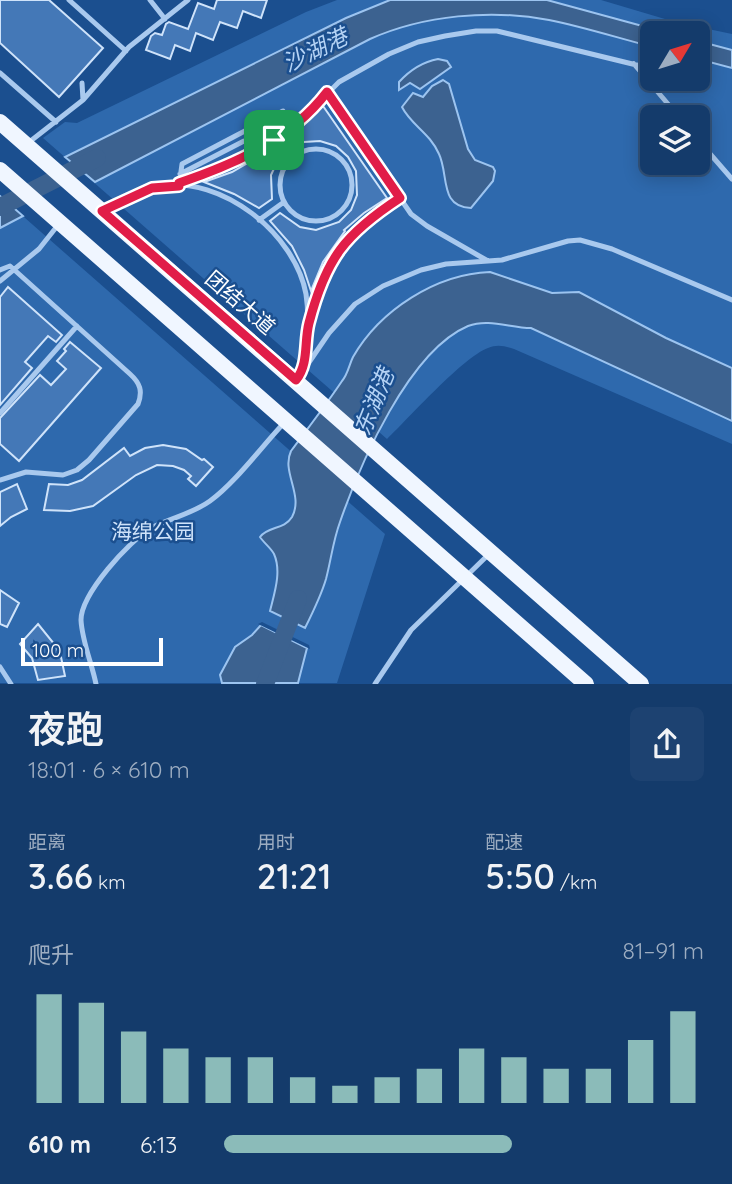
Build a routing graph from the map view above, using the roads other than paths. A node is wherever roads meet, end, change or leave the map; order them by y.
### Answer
1 (69, 0) edge
2 (150, 0) edge
3 (188, 0) edge
4 (165, 19) junction
5 (126, 51) junction
6 (634, 64) junction
7 (640, 66) edge
8 (0, 73) edge
9 (82, 83) dead end
10 (327, 92) junction
11 (83, 100) junction
12 (669, 105) edge
13 (283, 111) dead end
14 (0, 122) edge
15 (56, 122) junction
16 (244, 141) dead end
17 (26, 145) junction
18 (710, 154) edge
19 (180, 174) junction
20 (6, 175) edge
21 (732, 179) edge
22 (179, 184) junction
23 (400, 198) junction
24 (284, 202) junction
25 (102, 211) junction
26 (54, 218) junction
27 (259, 220) junction
28 (488, 261) junction
29 (14, 269) junction
30 (0, 270) edge
31 (0, 281) edge
32 (732, 300) edge
33 (308, 324) junction
34 (78, 326) junction
35 (300, 376) junction
36 (0, 414) edge
37 (289, 423) junction
38 (0, 480) edge
39 (491, 551) junction
40 (466, 578) junction
41 (0, 667) edge
42 (11, 684) edge
43 (96, 684) edge
44 (375, 684) edge
45 (586, 684) edge
46 (641, 684) edge

1 - 5 lane
2 - 4 lane
3 - 4 lane
4 - 5 lane
5 - 11 lane
6 - 7 lane
6 - 10 lane
6 - 12 lane
8 - 15 lane
9 - 11 lane
10 - 22 lane
10 - 23 lane
11 - 15 lane
13 - 19 lane
14 - 17 main road, 团结大道
15 - 17 lane
16 - 19 lane
17 - 25 main road, 团结大道
18 - 21 lane
19 - 22 lane
20 - 26 main road
22 - 25 lane
22 - 27 lane
23 - 28 lane
23 - 33 lane
24 - 24 lane
24 - 27 lane
25 - 35 main road, 团结大道
26 - 29 lane
26 - 37 main road
27 - 33 lane
28 - 32 lane
28 - 35 lane
29 - 30 lane
29 - 31 lane
29 - 34 lane
33 - 35 lane
34 - 36 lane
34 - 38 lane
35 - 39 main road, 团结大道
37 - 40 main road
37 - 43 lane
39 - 40 lane
39 - 46 main road, 团结大道
40 - 44 lane
40 - 45 main road
41 - 42 lane

